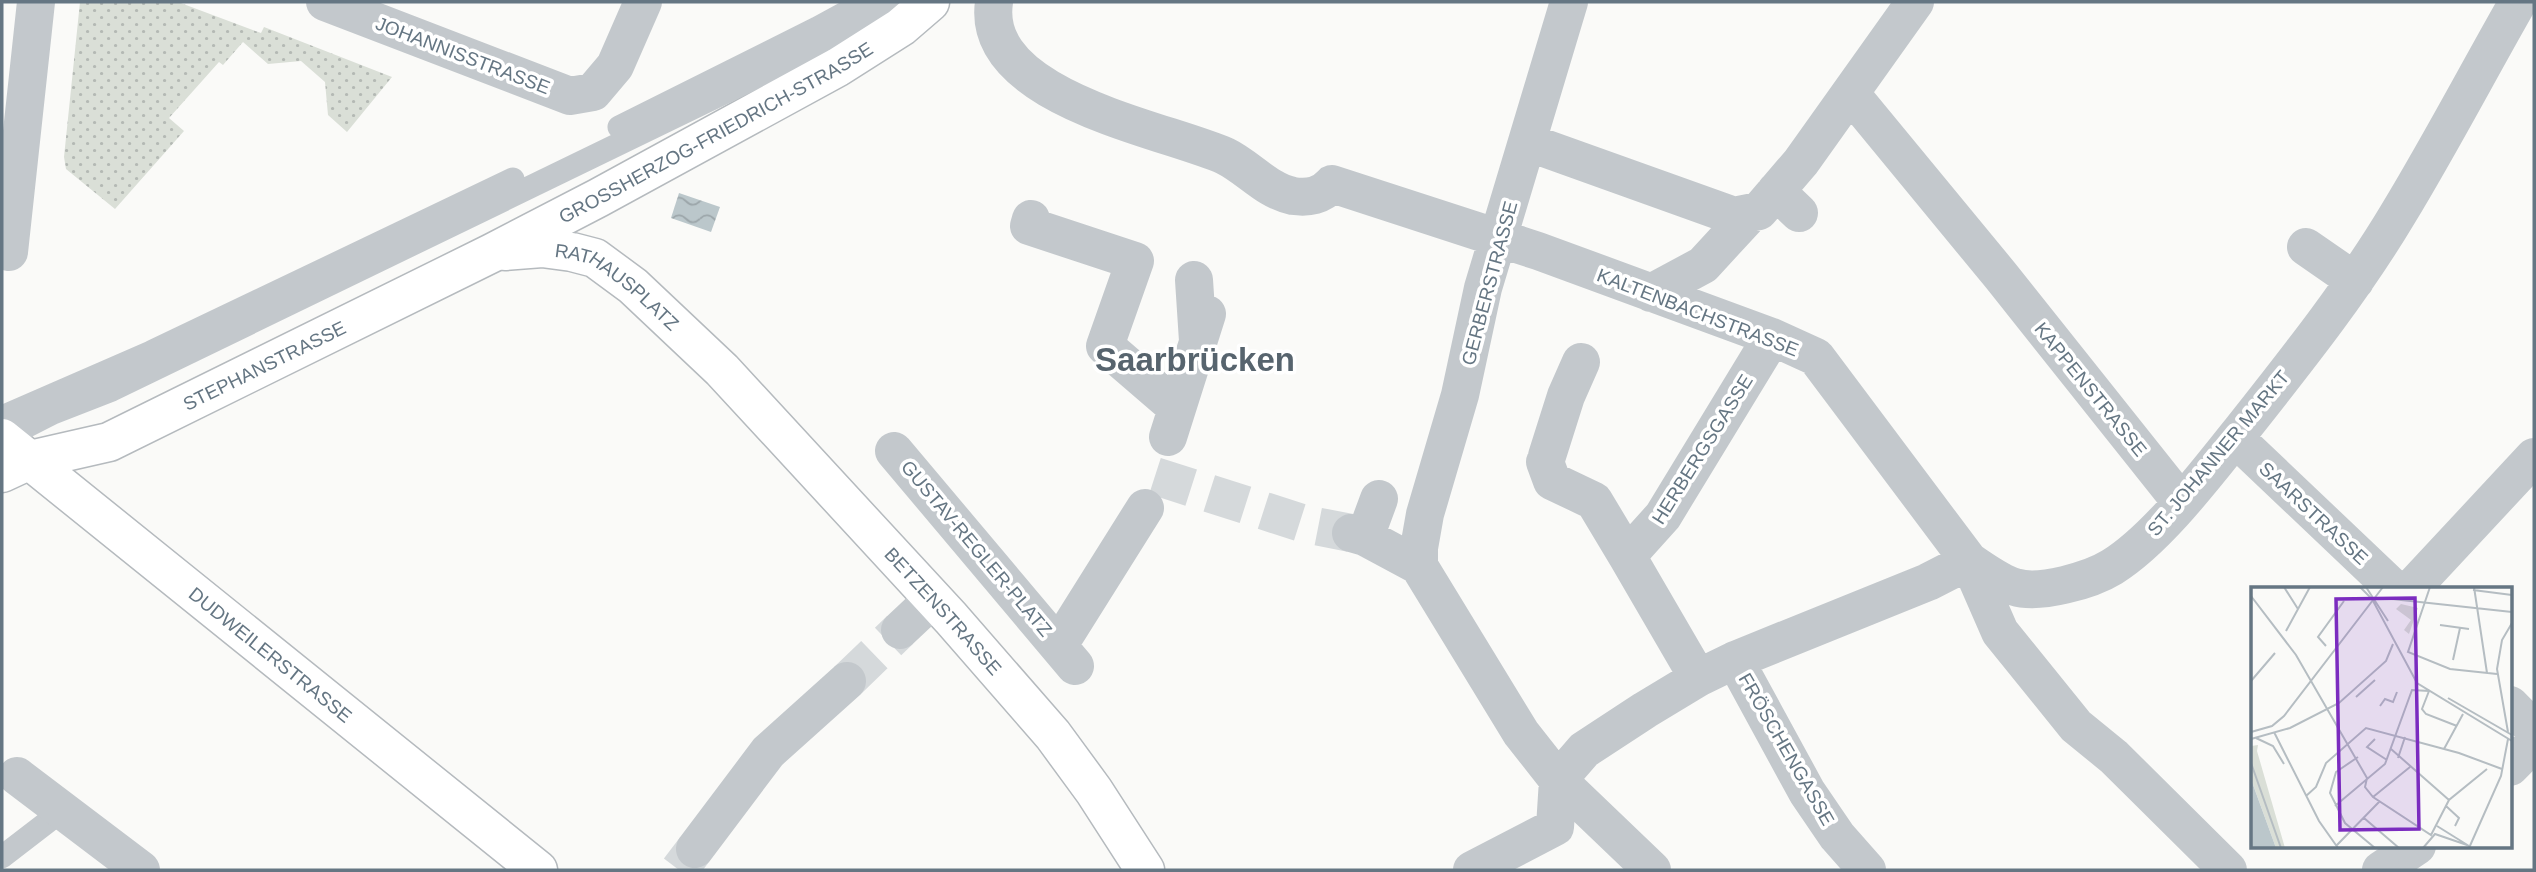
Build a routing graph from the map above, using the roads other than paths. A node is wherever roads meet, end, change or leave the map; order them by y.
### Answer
1 (36, 2) edge
2 (326, 2) edge
3 (643, 2) edge
4 (865, 2) edge
5 (897, 2) edge
6 (930, 2) edge
7 (994, 2) edge
8 (1569, 2) edge
9 (1916, 2) edge
10 (2518, 2) edge
11 (1851, 94) junction
12 (1527, 142) junction
13 (1775, 206) junction
14 (1527, 213) dead end
15 (1031, 219) dead end
16 (1499, 238) junction
17 (2306, 247) dead end
18 (1538, 251) junction
19 (9, 252) dead end
20 (492, 253) junction
21 (2355, 281) junction
22 (1506, 282) dead end
23 (1651, 293) junction
24 (1200, 312) dead end
25 (1772, 337) junction
26 (1581, 362) dead end
27 (722, 370) joint
28 (2, 417) edge
29 (2235, 438) junction
30 (2532, 449) edge
31 (8, 450) edge
32 (894, 451) dead end
33 (1379, 499) dead end
34 (2181, 502) junction
35 (1145, 508) dead end
36 (1627, 556) junction
37 (1969, 561) junction
38 (1419, 566) junction
39 (2391, 587) edge
40 (2414, 587) edge
41 (933, 599) junction
42 (900, 630) tunnel mouth
43 (1735, 660) junction
44 (1698, 678) junction
45 (847, 681) tunnel mouth
46 (2512, 707) edge
47 (2534, 729) edge
48 (2534, 743) edge
49 (2512, 765) edge
50 (17, 776) dead end
51 (1558, 780) junction
52 (63, 810) junction
53 (2414, 848) edge
54 (695, 849) tunnel mouth
55 (2, 857) edge
56 (142, 870) edge
57 (538, 870) edge
58 (1144, 870) edge
59 (1472, 870) edge
60 (1652, 870) edge
61 (1867, 870) edge
62 (2228, 870) edge
63 (2381, 870) edge

1 - 19 street
2 - 3 street, JOHANNISSTRASSE
4 - 28 lane
5 - 31 lane
6 - 20 main road, GROSSHERZOG-FRIEDRICH-STRASSE
7 - 16 street, KALTENBACHSTRASSE
8 - 12 street, GERBERSTRASSE
9 - 11 street
10 - 21 street, ST. JOHANNER MARKT
11 - 13 street
11 - 34 street, KAPPENSTRASSE
12 - 13 street
12 - 16 street, GERBERSTRASSE
13 - 23 street
14 - 18 street
15 - 24 street
16 - 18 street, KALTENBACHSTRASSE
16 - 38 street, GERBERSTRASSE
17 - 21 street
18 - 22 street
18 - 23 street, KALTENBACHSTRASSE
20 - 27 main road, RATHAUSPLATZ
20 - 31 main road, STEPHANSTRASSE
21 - 29 street, ST. JOHANNER MARKT
23 - 25 street, KALTENBACHSTRASSE
25 - 36 street, HERBERGSGASSE
25 - 37 street, KALTENBACHSTRASSE
26 - 36 street
27 - 41 main road, BETZENSTRASSE
29 - 34 street, ST. JOHANNER MARKT
29 - 39 street, SAARSTRASSE
30 - 40 street
31 - 57 main road, DUDWEILERSTRASSE
32 - 35 street, GUSTAV-REGLER-PLATZ
33 - 38 street
34 - 37 street, ST. JOHANNER MARKT
36 - 44 street
37 - 43 street
37 - 62 street
38 - 51 street
41 - 42 street
41 - 58 main road, BETZENSTRASSE
43 - 44 street
43 - 61 street, FRÖSCHENGASSE
44 - 51 street
45 - 54 street
46 - 47 street
48 - 49 street
50 - 52 street
51 - 59 street
51 - 60 street
52 - 55 lane
52 - 56 street
53 - 63 street

